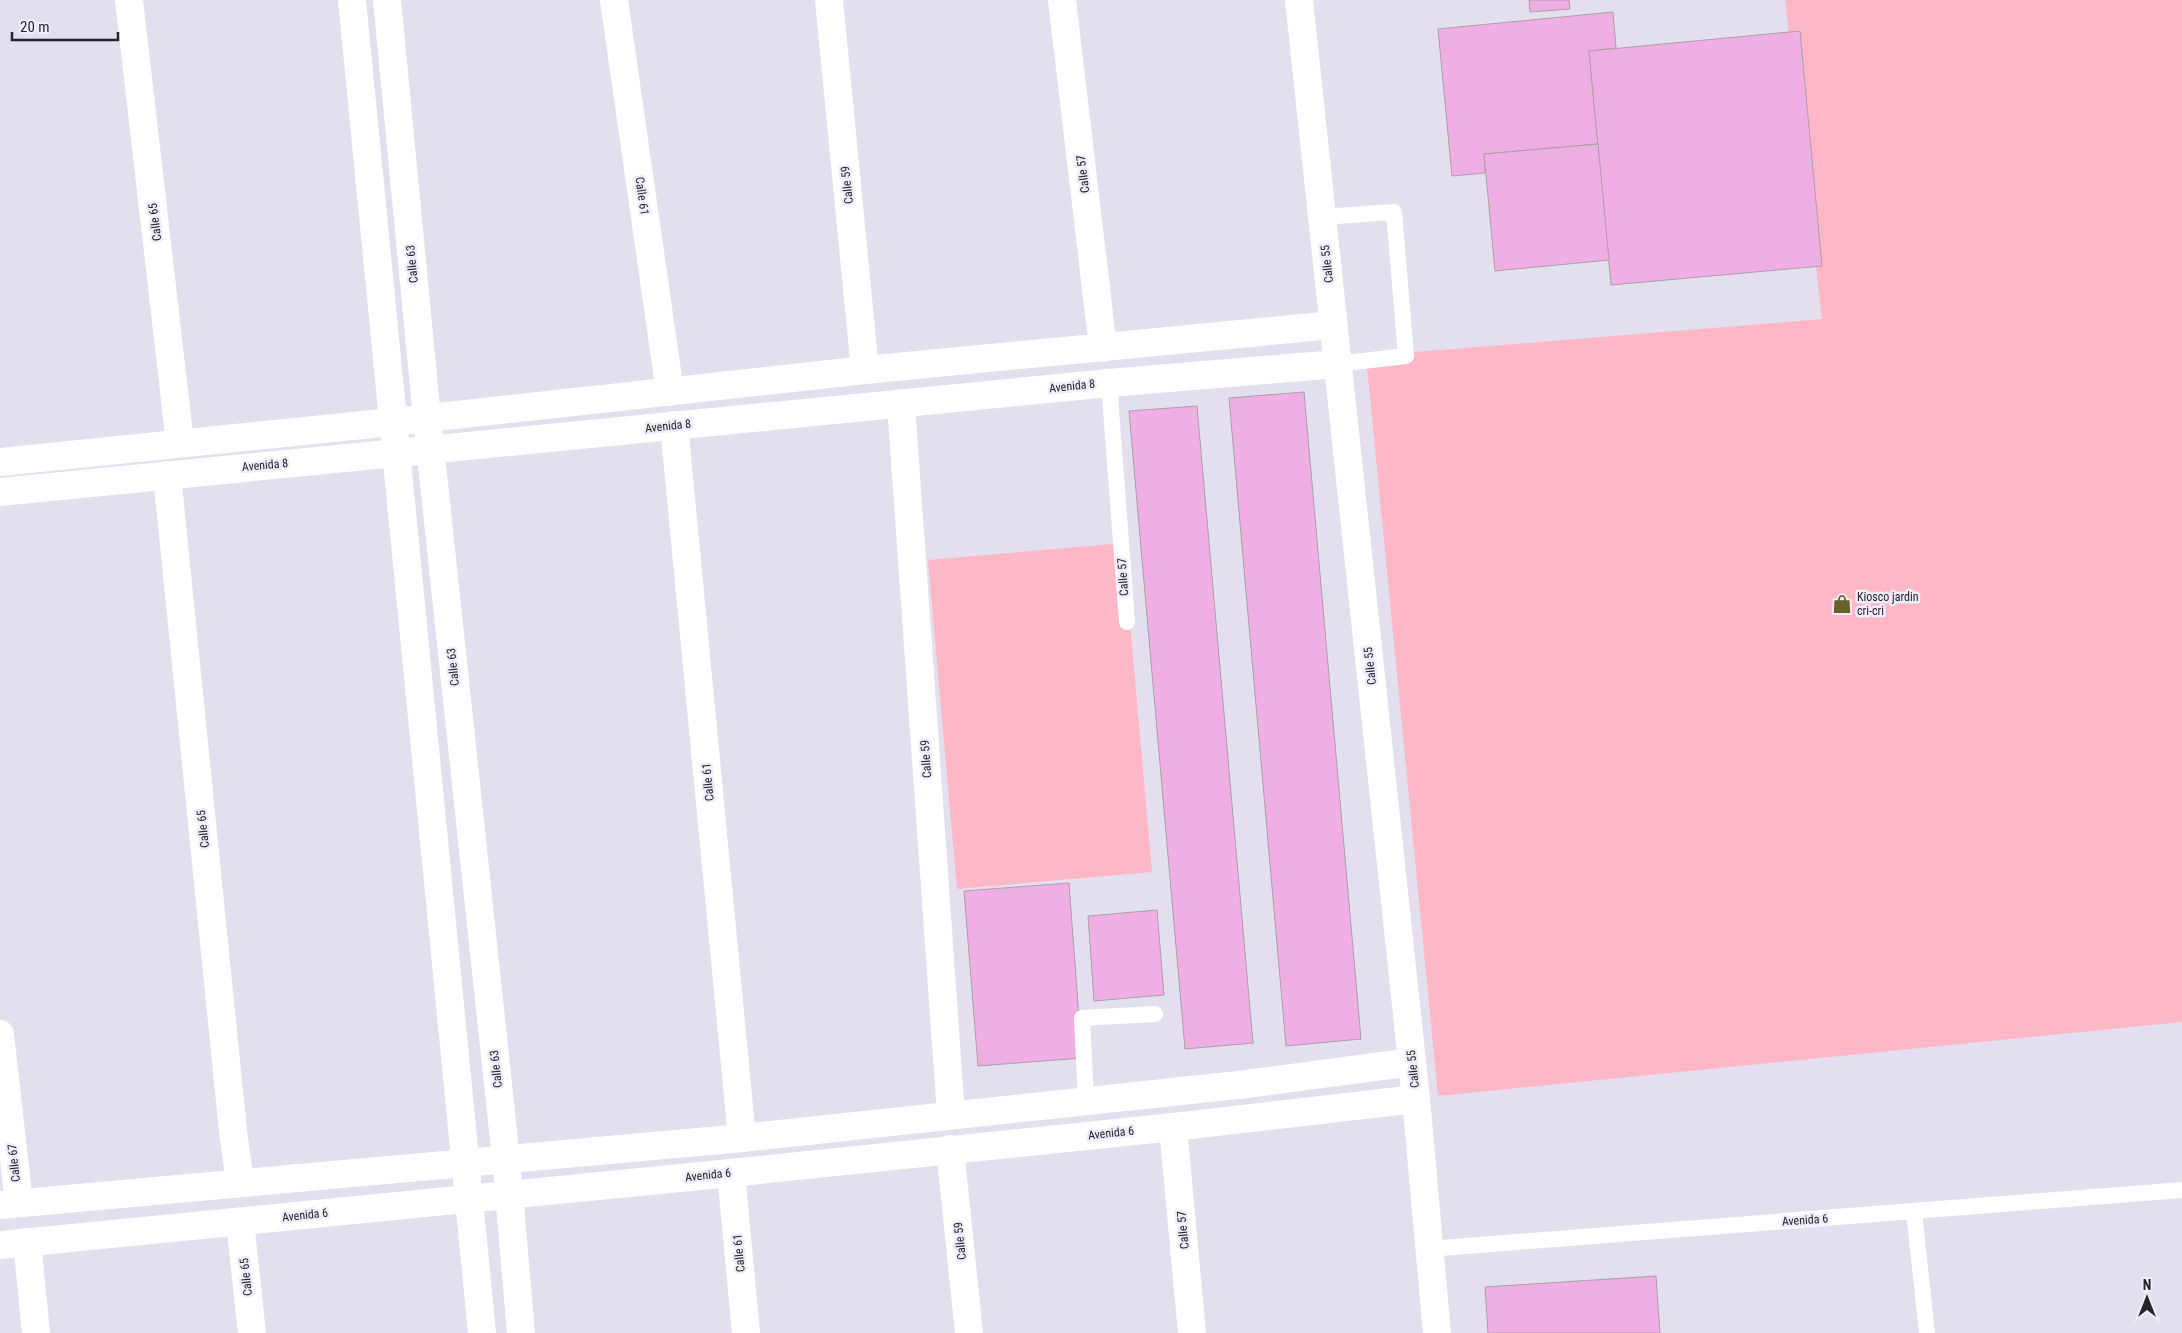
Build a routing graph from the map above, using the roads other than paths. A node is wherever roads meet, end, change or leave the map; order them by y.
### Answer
1 (129, 0) edge
2 (352, 0) edge
3 (387, 0) edge
4 (614, 0) edge
5 (829, 0) edge
6 (1062, 0) edge
7 (1299, 0) edge
8 (1322, 217) junction
9 (1333, 325) junction
10 (1103, 348) junction
11 (1337, 364) junction
12 (865, 370) junction
13 (1109, 383) junction
14 (670, 392) junction
15 (901, 404) junction
16 (426, 418) junction
17 (392, 422) junction
18 (674, 425) junction
19 (180, 443) junction
20 (430, 450) junction
21 (395, 453) junction
22 (0, 462) edge
23 (167, 475) junction
24 (0, 492) edge
25 (1126, 622) dead end
26 (1156, 1014) dead end
27 (0, 1034) edge
28 (1412, 1062) junction
29 (1416, 1098) junction
30 (1086, 1100) junction
31 (951, 1115) junction
32 (1173, 1127) junction
33 (742, 1138) junction
34 (950, 1150) junction
35 (506, 1159) junction
36 (466, 1164) junction
37 (731, 1173) junction
38 (240, 1184) junction
39 (2182, 1190) edge
40 (508, 1195) junction
41 (470, 1199) junction
42 (10, 1204) edge
43 (1914, 1212) junction
44 (240, 1222) junction
45 (27, 1242) junction
46 (0, 1245) edge
47 (1428, 1249) junction
48 (36, 1333) edge
49 (252, 1333) edge
50 (482, 1333) edge
51 (521, 1333) edge
52 (746, 1333) edge
53 (969, 1333) edge
54 (1192, 1333) edge
55 (1437, 1333) edge
56 (1927, 1333) edge

1 - 19 street, Calle 65
2 - 17 street
3 - 16 street, Calle 63
4 - 14 street, Calle 61
5 - 12 street, Calle 59
6 - 10 street, Calle 57
7 - 8 street, Calle 55
8 - 9 street, Calle 55
8 - 11 lane
9 - 10 street
9 - 11 street, Calle 55
10 - 12 street
11 - 13 street, Avenida 8
11 - 28 street, Calle 55
12 - 14 street
13 - 15 street, Avenida 8
13 - 25 lane, Calle 57
14 - 16 street
15 - 18 street, Avenida 8
15 - 31 street, Calle 59
16 - 17 street
16 - 20 street, Calle 63
17 - 19 street
17 - 21 street
18 - 20 street, Avenida 8
18 - 33 street, Calle 61
19 - 22 street
20 - 21 street, Avenida 8
20 - 35 street, Calle 63
21 - 23 street, Avenida 8
21 - 36 street
23 - 24 street, Avenida 8
23 - 38 street, Calle 65
26 - 30 lane
27 - 42 street, Calle 67
28 - 29 street, Calle 55
28 - 30 street
29 - 32 street, Avenida 6
29 - 47 street, Calle 55
30 - 31 street
31 - 33 street
32 - 34 street, Avenida 6
32 - 54 street, Calle 57
33 - 35 street
34 - 37 street, Avenida 6
34 - 53 street, Calle 59
35 - 36 street
35 - 40 street, Calle 63
36 - 38 street
36 - 41 street
37 - 40 street, Avenida 6
37 - 52 street, Calle 61
38 - 42 street
39 - 43 lane, Avenida 6
40 - 41 street, Avenida 6
40 - 51 street, Calle 63
41 - 44 street, Avenida 6
41 - 50 street
43 - 47 lane, Avenida 6
43 - 56 lane
44 - 45 street, Avenida 6
44 - 49 street, Calle 65
45 - 46 street, Avenida 6
45 - 48 street
47 - 55 street, Calle 55

